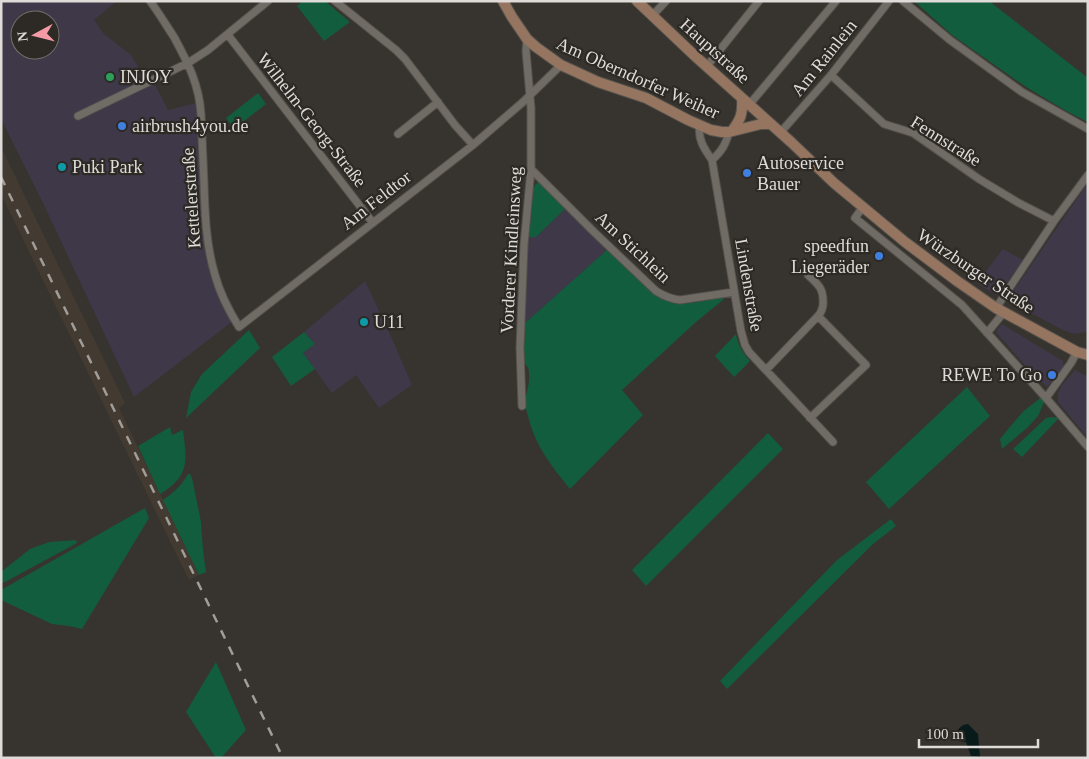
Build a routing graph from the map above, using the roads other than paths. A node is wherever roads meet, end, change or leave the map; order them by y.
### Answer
1 (150, 1) edge
2 (268, 1) edge
3 (335, 1) edge
4 (503, 1) edge
5 (637, 1) edge
6 (666, 1) edge
7 (759, 1) edge
8 (836, 1) edge
9 (889, 1) edge
10 (903, 1) edge
11 (652, 16) junction
12 (228, 35) junction
13 (527, 39) junction
14 (188, 63) junction
15 (561, 66) junction
16 (707, 66) junction
17 (831, 76) junction
18 (531, 95) junction
19 (746, 101) junction
20 (438, 102) junction
21 (78, 116) dead end
22 (771, 124) junction
23 (700, 126) junction
24 (1088, 129) edge
25 (731, 131) junction
26 (780, 133) junction
27 (398, 134) dead end
28 (473, 145) junction
29 (712, 160) junction
30 (531, 169) junction
31 (1088, 175) edge
32 (863, 208) junction
33 (1054, 221) junction
34 (373, 223) junction
35 (808, 275) dead end
36 (734, 292) junction
37 (1000, 310) junction
38 (818, 316) junction
39 (239, 328) joint
40 (987, 332) junction
41 (1077, 352) junction
42 (1088, 355) edge
43 (1088, 362) edge
44 (766, 370) junction
45 (1046, 398) junction
46 (522, 406) dead end
47 (810, 418) junction
48 (832, 442) dead end
49 (1088, 448) edge

1 - 14 street, Kettelerstraße
2 - 12 street
3 - 20 street
4 - 13 main road
5 - 11 main road, Hauptstraße
6 - 11 street
7 - 16 street
8 - 19 street
9 - 17 street, Am Rainlein
10 - 24 street
11 - 16 main road, Hauptstraße
12 - 14 street
12 - 34 street, Wilhelm-Georg-Straße
13 - 15 main road, Am Oberndorfer Weiher
13 - 18 street
14 - 21 street
14 - 39 street, Kettelerstraße
15 - 18 street, Am Feldtor
15 - 23 main road, Am Oberndorfer Weiher
16 - 19 main road, Hauptstraße
17 - 26 street, Am Rainlein
17 - 33 street, Fennstraße
18 - 28 street, Am Feldtor
18 - 30 street, Vorderer Kindleinsweg
19 - 22 main road, Hauptstraße
19 - 25 main road
20 - 27 street
20 - 28 street
22 - 25 main road, Am Oberndorfer Weiher
22 - 26 main road, Würzburger Straße
23 - 25 main road, Am Oberndorfer Weiher
23 - 29 street, Lindenstraße
25 - 29 street
26 - 32 main road, Würzburger Straße
28 - 34 street, Am Feldtor
29 - 36 street, Lindenstraße
30 - 36 street, Am Stichlein
30 - 46 street, Vorderer Kindleinsweg
31 - 33 street
32 - 37 main road, Würzburger Straße
32 - 40 street, Würzburger Straße
33 - 37 street
34 - 39 street, Am Feldtor
35 - 38 street
36 - 44 street, Lindenstraße
37 - 40 street
37 - 41 main road, Würzburger Straße
38 - 44 street
38 - 47 street
40 - 45 street
41 - 42 main road, Würzburger Straße
41 - 43 main road, Würzburger Straße
41 - 45 street
44 - 47 street, Lindenstraße
45 - 49 street
47 - 48 street, Lindenstraße

